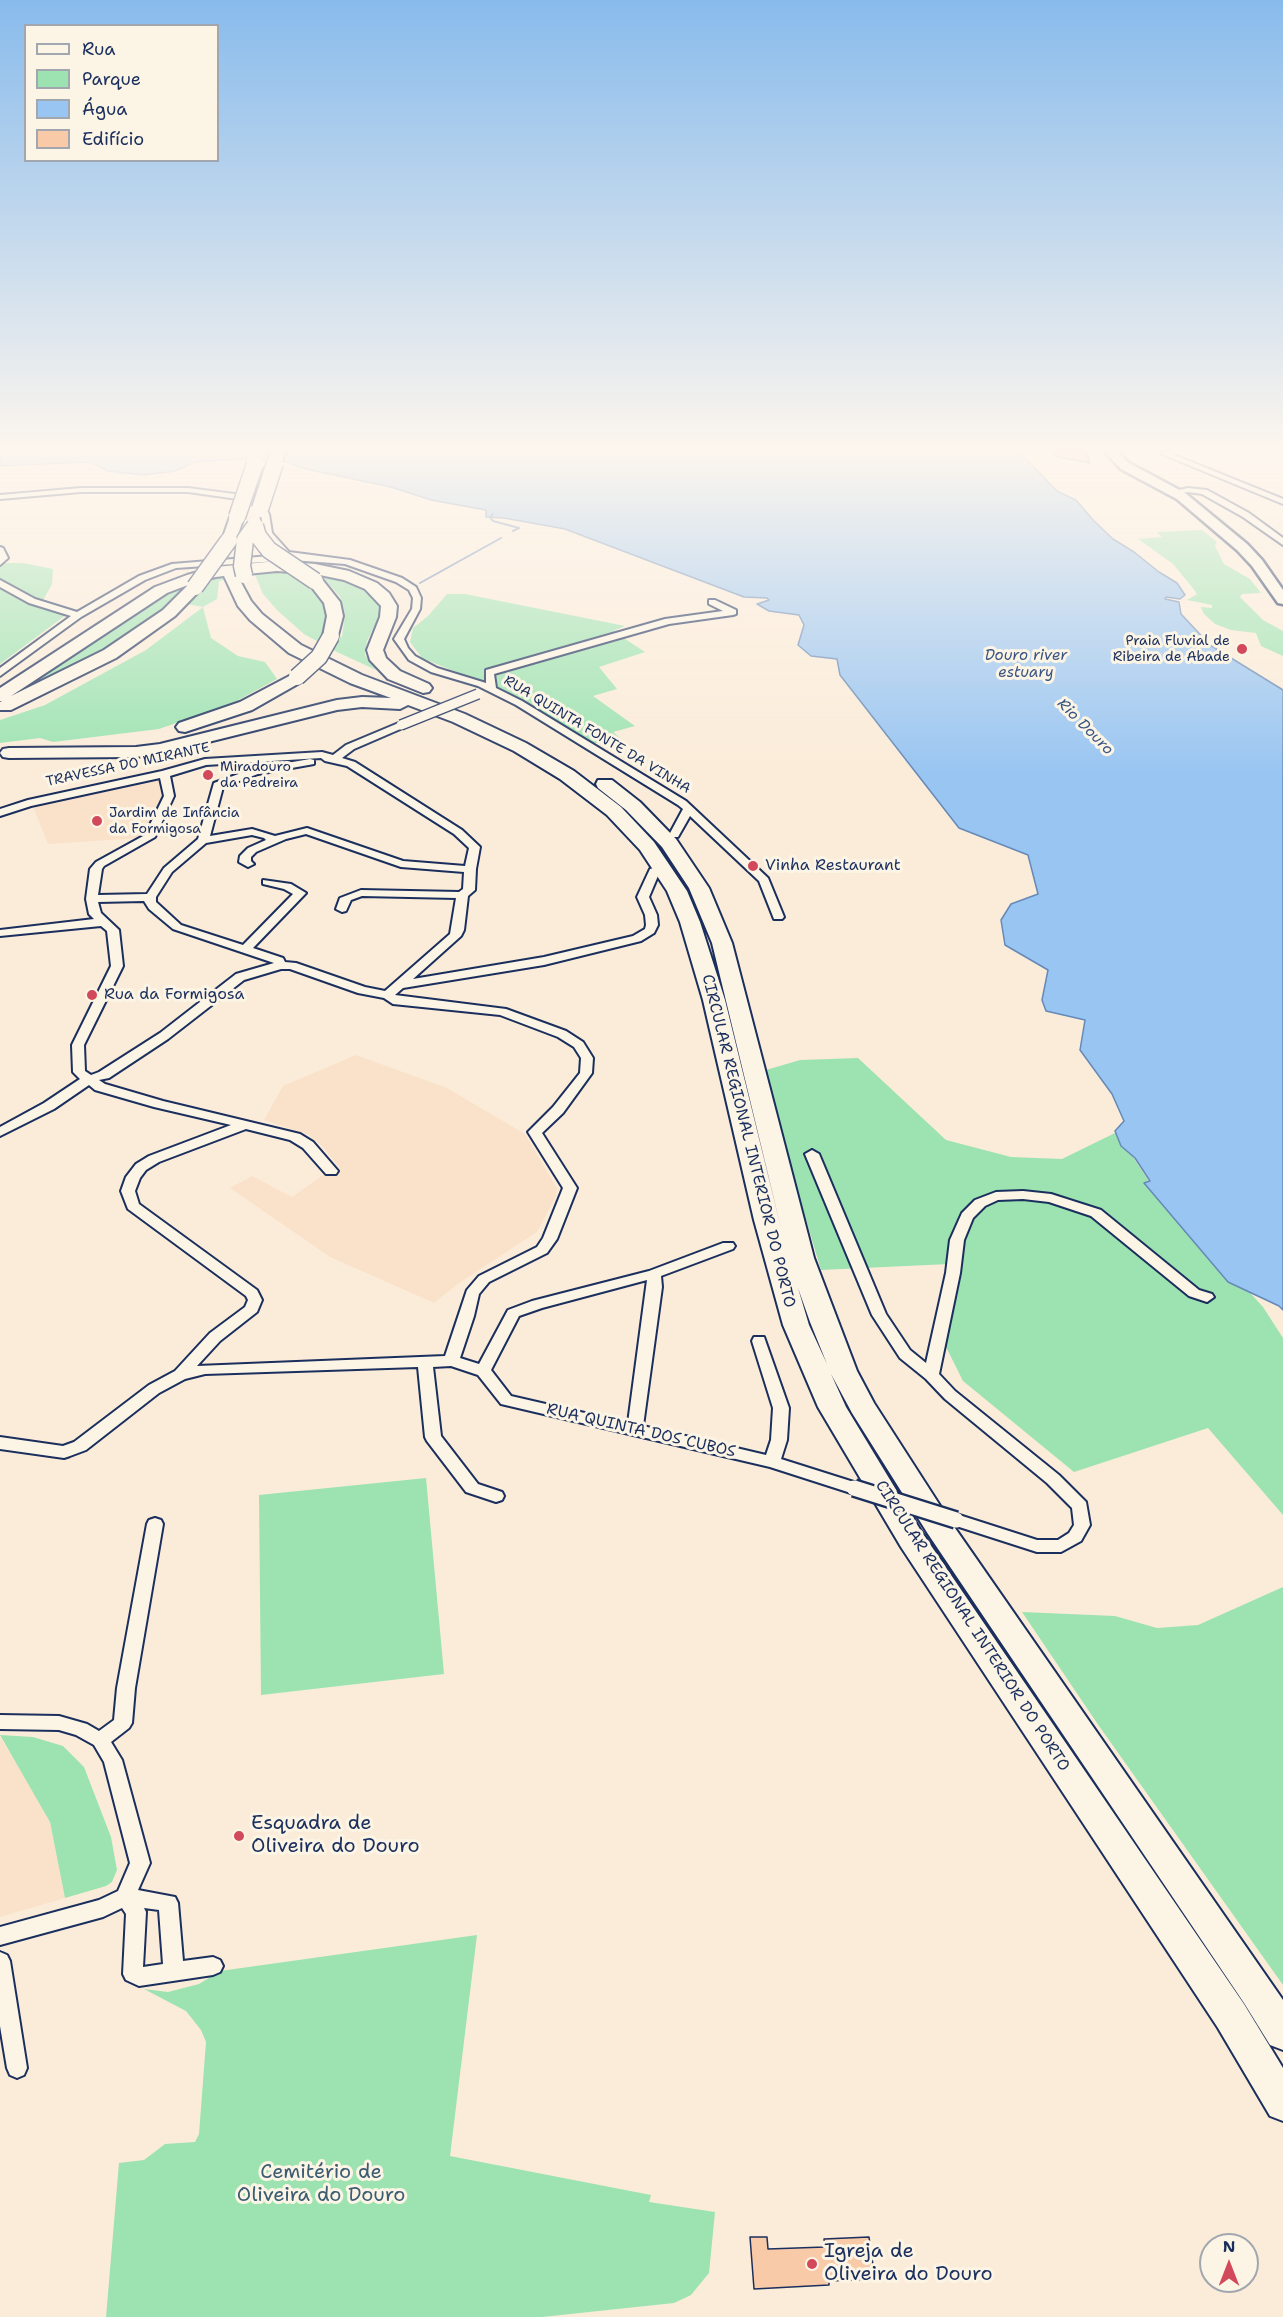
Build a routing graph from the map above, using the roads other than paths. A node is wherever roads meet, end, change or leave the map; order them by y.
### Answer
1 (214, 560) edge
2 (234, 560) edge
3 (243, 560) edge
4 (251, 560) edge
5 (284, 560) edge
6 (334, 560) edge
7 (1254, 560) edge
8 (238, 576) junction
9 (0, 583) edge
10 (1283, 600) edge
11 (712, 602) dead end
12 (78, 615) junction
13 (0, 673) edge
14 (491, 688) junction
15 (0, 696) edge
16 (0, 708) edge
17 (489, 725) junction
18 (5, 753) edge
19 (335, 758) junction
20 (164, 774) junction
21 (688, 809) junction
22 (0, 813) edge
23 (674, 835) dead end
24 (203, 840) junction
25 (274, 840) junction
26 (248, 864) dead end
27 (470, 869) junction
28 (654, 871) dead end
29 (267, 882) dead end
30 (462, 895) junction
31 (150, 897) junction
32 (92, 899) junction
33 (342, 909) dead end
34 (778, 916) dead end
35 (102, 922) junction
36 (0, 933) edge
37 (246, 950) junction
38 (280, 965) junction
39 (399, 986) junction
40 (388, 995) junction
41 (87, 1080) junction
42 (246, 1124) junction
43 (0, 1132) edge
44 (812, 1154) dead end
45 (331, 1172) dead end
46 (728, 1246) dead end
47 (654, 1274) junction
48 (1207, 1297) dead end
49 (759, 1341) dead end
50 (452, 1361) junction
51 (425, 1362) junction
52 (483, 1371) junction
53 (931, 1375) junction
54 (180, 1376) junction
55 (635, 1430) junction
56 (0, 1443) edge
57 (772, 1462) junction
58 (496, 1497) dead end
59 (155, 1524) dead end
60 (0, 1722) edge
61 (100, 1740) junction
62 (1072, 1750) junction
63 (125, 1897) junction
64 (0, 1936) edge
65 (1204, 1945) junction
66 (0, 1961) edge
67 (213, 1966) dead end
68 (174, 1972) junction
69 (1283, 2033) edge
70 (16, 2068) dead end
71 (1283, 2103) edge

1 - 16 highway, bridge
2 - 8 highway, CIRCULAR REGIONAL INTERIOR DO PORTO
3 - 8 highway, CIRCULAR REGIONAL INTERIOR DO PORTO, bridge
4 - 12 street
5 - 18 highway, bridge
6 - 14 street, RUA QUINTA FONTE DA VINHA
7 - 10 main road
8 - 17 highway, CIRCULAR REGIONAL INTERIOR DO PORTO
9 - 12 street
11 - 14 street
12 - 13 street
14 - 19 street, bridge
14 - 21 street, RUA QUINTA FONTE DA VINHA
15 - 17 highway
17 - 18 highway
17 - 62 highway, CIRCULAR REGIONAL INTERIOR DO PORTO
17 - 62 highway, CIRCULAR REGIONAL INTERIOR DO PORTO
19 - 20 street, TRAVESSA DO MIRANTE
19 - 24 street
19 - 27 street
20 - 22 street, TRAVESSA DO MIRANTE
20 - 32 street
21 - 23 street
21 - 34 street, RUA QUINTA FONTE DA VINHA
24 - 25 street
24 - 31 street
25 - 26 street
25 - 27 street
27 - 30 street
28 - 39 street
29 - 37 street
30 - 33 street
30 - 39 street
31 - 32 street
31 - 37 street
32 - 35 street
35 - 36 street
35 - 41 street
37 - 38 street
38 - 40 street
38 - 41 street
39 - 40 street
40 - 50 street
41 - 42 street
41 - 43 street
42 - 45 street
42 - 54 street
44 - 53 street
46 - 47 street
47 - 52 street
47 - 55 street
48 - 53 street
49 - 57 street
50 - 51 street
50 - 52 street
51 - 54 street
51 - 58 street
52 - 55 street, RUA QUINTA DOS CUBOS
53 - 57 street, RUA QUINTA DOS CUBOS, bridge
54 - 56 street
55 - 57 street, RUA QUINTA DOS CUBOS
59 - 61 street
60 - 61 street
61 - 63 street
62 - 65 highway, CIRCULAR REGIONAL INTERIOR DO PORTO
63 - 64 street
63 - 68 street
63 - 68 street
65 - 69 highway, CIRCULAR REGIONAL INTERIOR DO PORTO
65 - 71 highway, CIRCULAR REGIONAL INTERIOR DO PORTO
66 - 70 street
67 - 68 street

